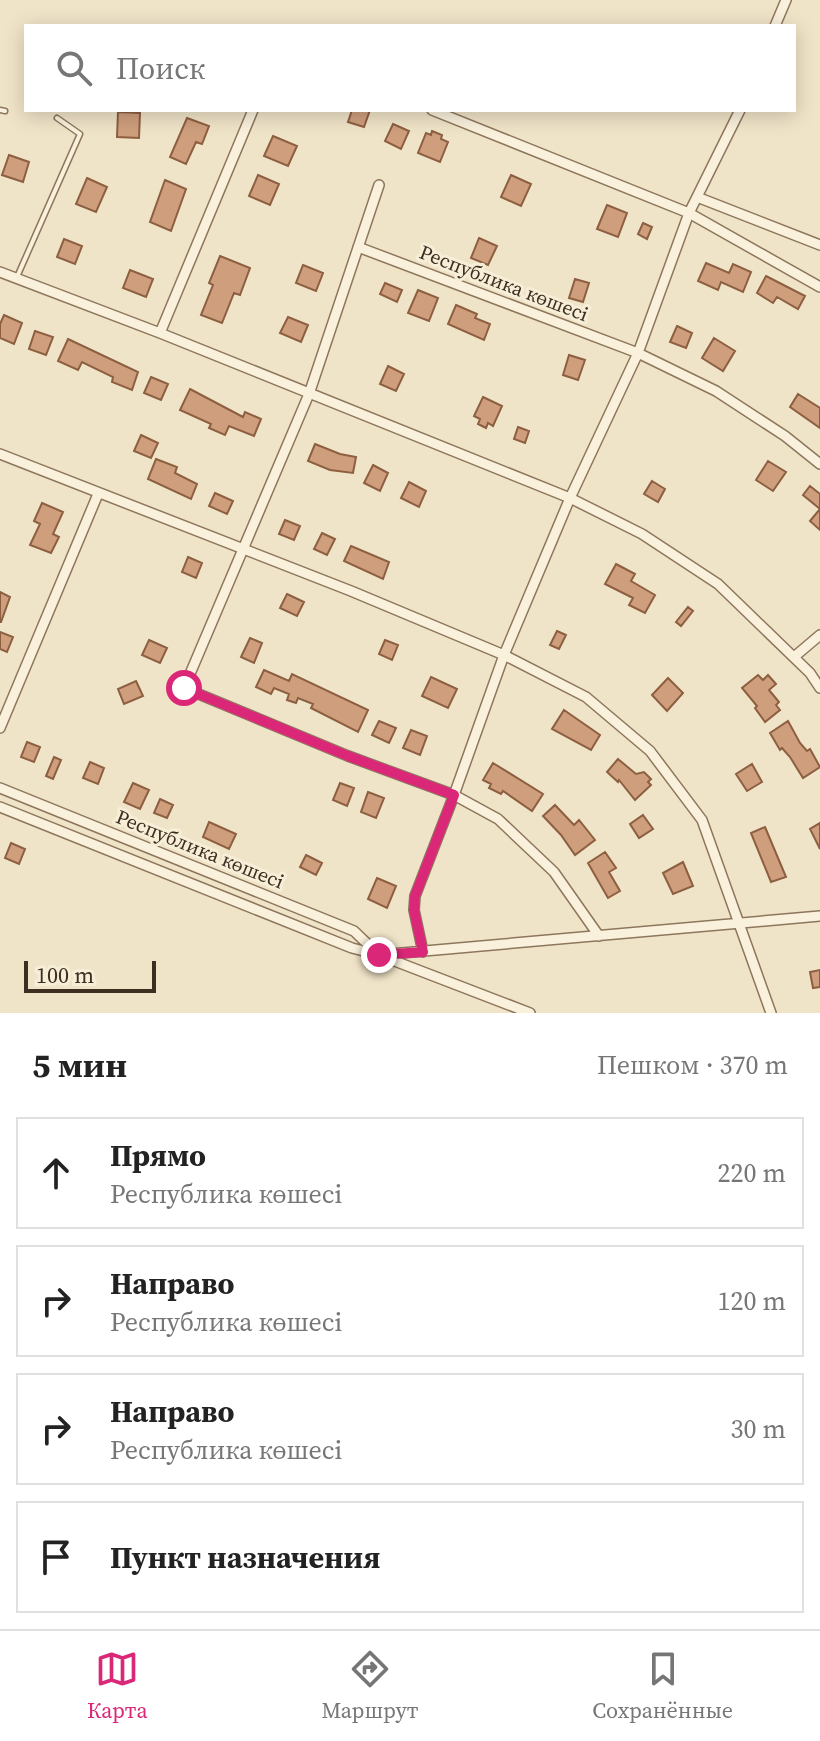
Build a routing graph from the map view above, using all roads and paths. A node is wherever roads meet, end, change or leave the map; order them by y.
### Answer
1 (786, 0) edge
2 (776, 24) edge
3 (252, 112) edge
4 (437, 112) edge
5 (739, 112) edge
6 (57, 118) dead end
7 (379, 185) dead end
8 (697, 197) junction
9 (689, 213) junction
10 (820, 245) edge
11 (358, 247) junction
12 (0, 272) edge
13 (17, 277) junction
14 (820, 287) edge
15 (160, 333) junction
16 (638, 353) junction
17 (309, 394) junction
18 (0, 454) edge
19 (820, 464) edge
20 (98, 494) junction
21 (570, 498) junction
22 (242, 549) junction
23 (820, 635) edge
24 (504, 655) junction
25 (794, 657) junction
26 (820, 688) edge
27 (0, 728) edge
28 (0, 788) edge
29 (454, 795) junction
30 (0, 807) edge
31 (820, 916) edge
32 (741, 923) junction
33 (599, 936) junction
34 (423, 952) junction
35 (379, 955) junction
36 (530, 1013) edge
37 (771, 1013) edge

1 - 2 street
3 - 15 street
4 - 9 street
5 - 8 street
6 - 13 lane
7 - 11 street
8 - 9 street
8 - 10 street
9 - 14 street
9 - 16 street
11 - 16 street, Республика көшесі
11 - 17 street
12 - 13 street
13 - 15 street
15 - 17 street
16 - 19 street, Республика көшесі
16 - 21 street
17 - 21 street
17 - 22 street
18 - 20 street
20 - 22 street
20 - 27 street
21 - 24 street
21 - 25 street
22 - 24 street
22 - 29 street
23 - 25 street
24 - 29 street
24 - 32 street
25 - 26 street
28 - 35 street, Республика көшесі
29 - 33 street
29 - 34 street
30 - 35 street
31 - 32 street
32 - 33 street
32 - 37 street
33 - 34 street
34 - 35 street
35 - 36 street, Республика көшесі

